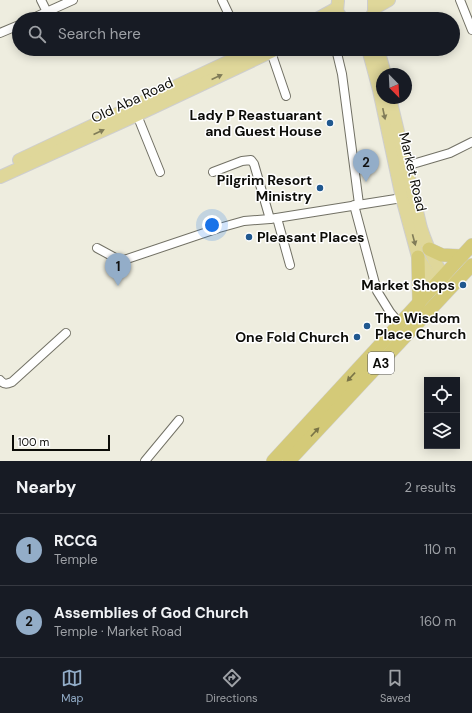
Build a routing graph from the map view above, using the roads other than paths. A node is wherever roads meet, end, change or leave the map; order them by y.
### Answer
1 (41, 0) edge
2 (73, 0) edge
3 (222, 0) edge
4 (389, 0) edge
5 (460, 0) edge
6 (337, 4) edge
7 (47, 12) joint
8 (228, 12) edge
9 (326, 12) edge
10 (373, 12) edge
11 (12, 28) edge
12 (472, 30) edge
13 (0, 33) edge
14 (236, 56) edge
15 (261, 56) edge
16 (276, 56) edge
17 (338, 56) edge
18 (370, 56) edge
19 (380, 56) edge
20 (383, 68) edge
21 (286, 96) dead end
22 (391, 104) edge
23 (138, 115) junction
24 (472, 142) edge
25 (406, 166) junction
26 (0, 168) edge
27 (160, 172) dead end
28 (213, 172) dead end
29 (0, 177) edge
30 (402, 198) junction
31 (356, 205) junction
32 (274, 219) junction
33 (472, 245) edge
34 (97, 248) dead end
35 (429, 249) junction
36 (418, 257) junction
37 (467, 260) edge
38 (290, 264) dead end
39 (444, 285) junction
40 (419, 304) junction
41 (400, 324) junction
42 (66, 333) dead end
43 (0, 380) edge
44 (179, 420) dead end
45 (144, 461) edge
46 (273, 461) edge
47 (289, 461) edge

1 - 7 street
2 - 7 street
3 - 8 street
4 - 10 main road
5 - 12 street
6 - 9 main road
11 - 13 street
14 - 26 main road, Old Aba Road
23 -> 15 main road, Old Aba Road
16 - 21 street
17 - 31 street
18 -> 30 main road, Market Road
19 - 20 main road
22 - 25 main road, Market Road
23 - 27 street
29 -> 23 main road, Old Aba Road
24 - 25 street
25 - 35 main road, Market Road
28 - 32 street
30 - 31 street
30 -> 36 main road, Market Road
31 - 32 street
31 - 41 street
32 - 34 street
32 - 38 street
33 - 37 highway, A3
35 - 37 highway
35 - 39 main road, Market Road
36 - 39 main road, Market Road
36 - 40 highway
37 - 39 highway, A3
39 - 40 highway, A3
47 -> 39 highway, A3
40 - 41 highway, A3
41 -> 46 highway, A3
42 - 43 street
44 - 45 street

